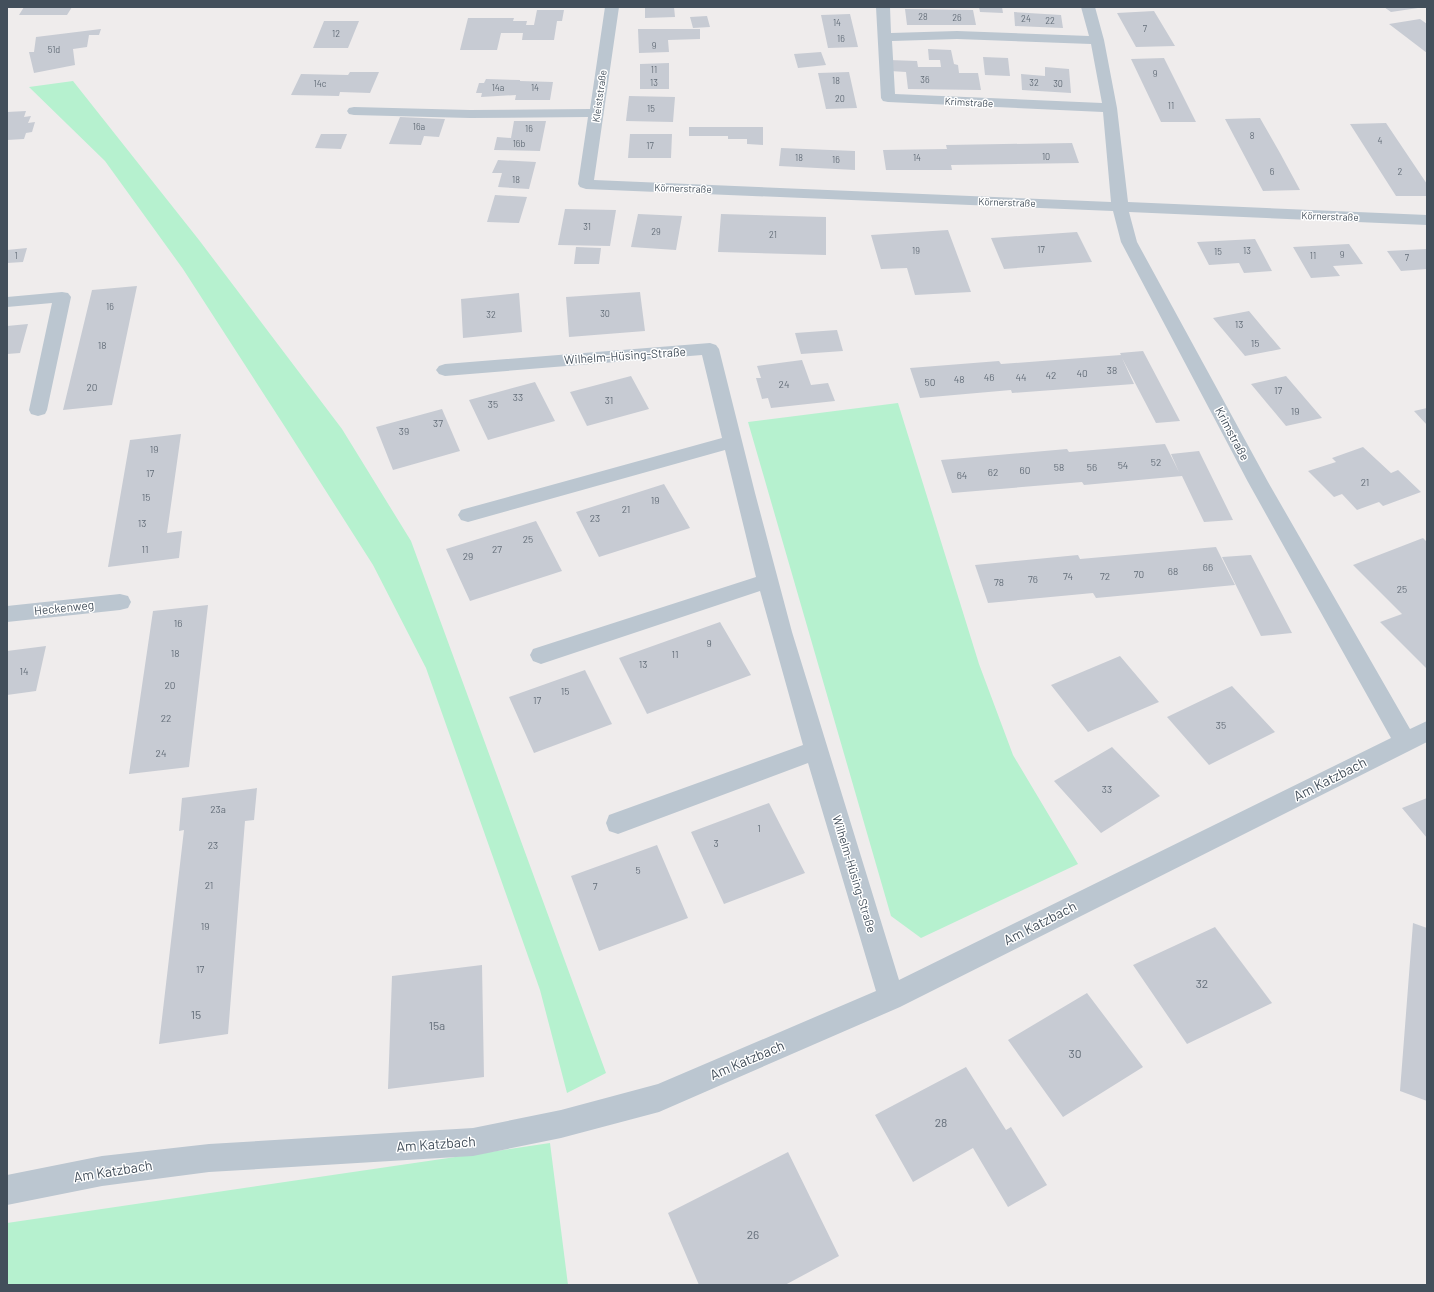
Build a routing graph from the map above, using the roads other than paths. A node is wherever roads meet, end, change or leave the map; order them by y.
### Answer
1 (612, 7) edge
2 (883, 7) edge
3 (1088, 7) edge
4 (884, 37) junction
5 (1097, 40) junction
6 (1110, 108) junction
7 (354, 111) dead end
8 (596, 114) junction
9 (586, 184) joint
10 (1120, 207) junction
11 (1427, 220) edge
12 (7, 302) edge
13 (445, 370) dead end
14 (38, 410) dead end
15 (731, 442) junction
16 (468, 515) dead end
17 (767, 581) junction
18 (120, 602) dead end
19 (7, 614) edge
20 (541, 655) dead end
21 (1416, 736) edge
22 (816, 750) junction
23 (618, 823) dead end
24 (891, 998) junction
25 (7, 1190) edge

1 - 8 street, Kleiststraße
2 - 4 street, Krimstraße
3 - 5 street, Krimstraße
4 - 5 street
4 - 6 street, Krimstraße
5 - 6 street, Krimstraße
6 - 10 street, Krimstraße
7 - 8 street
8 - 9 street, Kleiststraße
9 - 10 street, Körnerstraße
10 - 11 street, Körnerstraße
10 - 21 street, Krimstraße
12 - 14 street
13 - 15 street, Wilhelm-Hüsing-Straße
15 - 16 street
15 - 17 street, Wilhelm-Hüsing-Straße
17 - 20 street
17 - 22 street, Wilhelm-Hüsing-Straße
18 - 19 street, Heckenweg
21 - 24 street, Am Katzbach
22 - 23 street
22 - 24 street, Wilhelm-Hüsing-Straße
24 - 25 street, Am Katzbach

